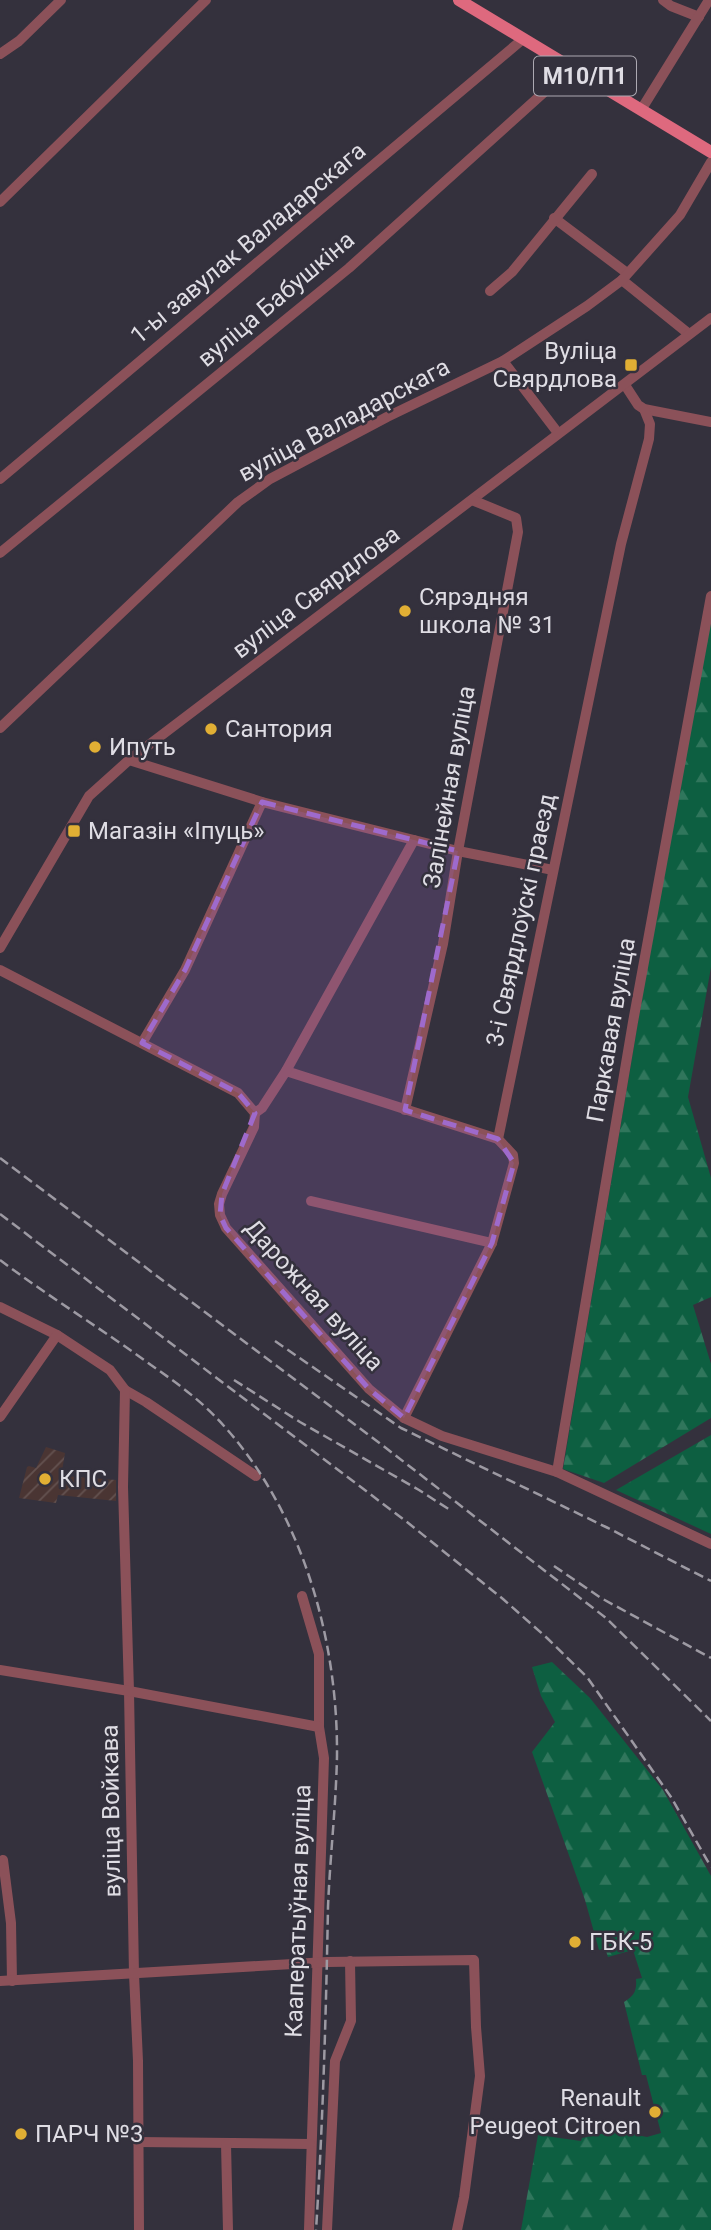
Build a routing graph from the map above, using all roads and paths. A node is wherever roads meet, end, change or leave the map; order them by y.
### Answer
1 (61, 0) edge
2 (206, 0) edge
3 (459, 0) edge
4 (663, 0) edge
5 (709, 0) edge
6 (699, 17) junction
7 (523, 39) junction
8 (0, 54) edge
9 (572, 68) junction
10 (641, 110) junction
11 (711, 152) edge
12 (711, 162) edge
13 (592, 174) dead end
14 (0, 202) edge
15 (554, 218) junction
16 (625, 276) junction
17 (490, 291) dead end
18 (711, 318) edge
19 (689, 334) junction
20 (503, 360) junction
21 (625, 385) junction
22 (644, 409) junction
23 (711, 422) edge
24 (558, 433) junction
25 (0, 479) edge
26 (472, 500) junction
27 (0, 554) edge
28 (711, 596) edge
29 (0, 728) edge
30 (129, 760) junction
31 (262, 802) junction
32 (414, 840) junction
33 (458, 851) junction
34 (553, 870) junction
35 (0, 948) edge
36 (0, 970) edge
37 (142, 1043) junction
38 (286, 1071) junction
39 (405, 1110) junction
40 (255, 1113) junction
41 (498, 1139) junction
42 (311, 1201) dead end
43 (492, 1243) junction
44 (0, 1307) edge
45 (57, 1335) junction
46 (125, 1390) junction
47 (0, 1417) edge
48 (404, 1418) junction
49 (557, 1472) junction
50 (256, 1476) dead end
51 (711, 1544) edge
52 (302, 1596) dead end
53 (0, 1670) edge
54 (129, 1691) junction
55 (319, 1727) junction
56 (3, 1860) dead end
57 (350, 1961) junction
58 (317, 1962) junction
59 (134, 1974) junction
60 (12, 1981) junction
61 (0, 1982) edge
62 (138, 2142) junction
63 (226, 2144) junction
64 (310, 2144) junction
65 (139, 2230) edge
66 (228, 2230) edge
67 (309, 2230) edge
68 (327, 2230) edge
69 (457, 2230) edge

1 - 8 street
2 - 14 street
3 - 7 main road, М10/П1
4 - 6 street
5 - 6 street
6 - 10 street
7 - 9 main road, М10/П1
7 - 25 street, 1-ы завулак Валадарскага
9 - 10 main road, М10/П1
9 - 27 street, вуліца Бабушкіна
10 - 11 main road, М10/П1
12 - 16 street, вуліца Валадарскага
13 - 15 street
15 - 16 street
15 - 17 street
16 - 19 street
16 - 20 street, вуліца Валадарскага
18 - 19 street, вуліца Свярдлова
19 - 21 street, вуліца Свярдлова
20 - 24 street
20 - 29 street, вуліца Валадарскага
21 - 22 street
21 - 24 street, вуліца Свярдлова
22 - 23 street
22 - 34 street, 3-і Свярдлоўскі праезд
24 - 26 street, вуліца Свярдлова
26 - 30 street, вуліца Свярдлова
26 - 33 street, Залінейная вуліца
28 - 49 street, Паркавая вуліца
30 - 31 street
30 - 35 street, вуліца Свярдлова
31 - 32 street
31 - 37 street
32 - 33 street
32 - 38 street
33 - 34 street
33 - 39 street, Залінейная вуліца
34 - 41 street, 3-і Свярдлоўскі праезд
36 - 37 street
37 - 40 street
38 - 39 street
38 - 40 street
39 - 41 street
40 - 48 street, Дарожная вуліца
41 - 43 street
42 - 43 street
43 - 48 street
44 - 45 street
45 - 46 street
45 - 47 street
46 - 50 street
46 - 54 street, вуліца Войкава
48 - 49 street, Дарожная вуліца
49 - 51 street, Дарожная вуліца
52 - 55 street, Кааператыўная вуліца
53 - 54 street
54 - 55 street
54 - 59 street, вуліца Войкава
55 - 58 street, Кааператыўная вуліца
56 - 60 street
57 - 58 street
57 - 68 street
57 - 69 street
58 - 59 street
58 - 64 street, Кааператыўная вуліца
59 - 60 street
59 - 62 street, вуліца Войкава
60 - 61 street
62 - 63 street
62 - 65 street, вуліца Войкава
63 - 64 street
63 - 66 street
64 - 67 street, Кааператыўная вуліца

